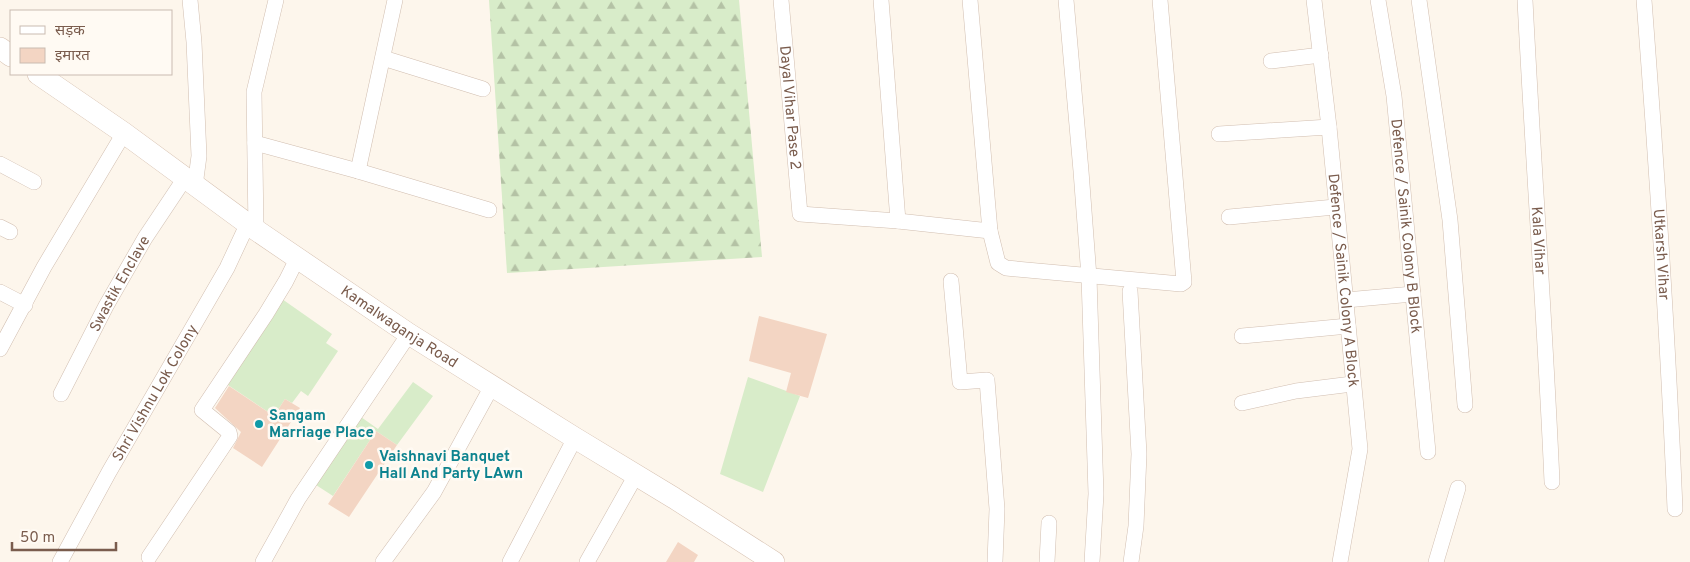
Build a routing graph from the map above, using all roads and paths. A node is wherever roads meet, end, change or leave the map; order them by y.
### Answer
1 (190, 0) edge
2 (276, 0) edge
3 (395, 0) edge
4 (781, 0) edge
5 (881, 0) edge
6 (970, 0) edge
7 (1066, 0) edge
8 (1160, 0) edge
9 (1314, 0) edge
10 (1378, 0) edge
11 (1419, 0) edge
12 (1525, 0) edge
13 (1644, 0) edge
14 (1321, 55) junction
15 (383, 58) junction
16 (1271, 61) dead end
17 (39, 75) edge
18 (483, 89) dead end
19 (1329, 127) junction
20 (124, 133) junction
21 (1219, 134) dead end
22 (255, 143) junction
23 (0, 164) edge
24 (358, 171) junction
25 (34, 182) dead end
26 (190, 182) junction
27 (1335, 207) junction
28 (490, 210) dead end
29 (1228, 217) dead end
30 (898, 221) junction
31 (252, 226) junction
32 (990, 230) junction
33 (298, 257) junction
34 (1089, 277) junction
35 (951, 281) dead end
36 (1130, 291) dead end
37 (0, 292) edge
38 (1414, 294) junction
39 (1346, 300) junction
40 (25, 305) junction
41 (1348, 326) junction
42 (409, 334) junction
43 (1242, 336) dead end
44 (0, 349) edge
45 (1352, 384) junction
46 (492, 386) junction
47 (61, 394) dead end
48 (1242, 403) dead end
49 (1465, 405) dead end
50 (575, 438) junction
51 (1428, 452) dead end
52 (636, 475) junction
53 (1552, 482) dead end
54 (1458, 488) dead end
55 (1675, 509) dead end
56 (1049, 523) dead end
57 (149, 557) dead end
58 (60, 562) edge
59 (263, 562) edge
60 (383, 562) edge
61 (510, 562) edge
62 (587, 562) edge
63 (774, 562) edge
64 (995, 562) edge
65 (1047, 562) edge
66 (1092, 562) edge
67 (1132, 562) edge
68 (1340, 562) edge
69 (1436, 562) edge

1 - 26 street
2 - 22 street
3 - 15 street
4 - 30 street, Dayal Vihar Pase 2
5 - 30 street
6 - 32 street
7 - 34 street
8 - 34 street
9 - 14 street, Defence / Sainik Colony A Block
10 - 38 street, Defence / Sainik Colony B Block
11 - 49 street
12 - 53 street, Kala Vihar
13 - 55 street, Utkarsh Vihar
14 - 16 street
14 - 19 street, Defence / Sainik Colony A Block
15 - 18 street
15 - 24 street
17 - 20 main road, Kamalwaganja Road
19 - 21 street
19 - 27 street, Defence / Sainik Colony A Block
20 - 26 main road, Kamalwaganja Road
20 - 40 street
22 - 24 street
22 - 31 street
23 - 25 street
24 - 28 street
26 - 31 main road, Kamalwaganja Road
26 - 47 street, Swastik Enclave
27 - 29 street
27 - 39 street, Defence / Sainik Colony A Block
30 - 32 street
31 - 33 main road, Kamalwaganja Road
31 - 58 street, Shri Vishnu Lok Colony
32 - 34 street
33 - 42 main road, Kamalwaganja Road
33 - 57 street
34 - 66 street
35 - 64 street
36 - 67 street
37 - 40 street
38 - 39 street
38 - 51 street, Defence / Sainik Colony B Block
39 - 41 street, Defence / Sainik Colony A Block
40 - 44 street
41 - 43 street
41 - 45 street, Defence / Sainik Colony A Block
42 - 46 main road, Kamalwaganja Road
42 - 59 street
45 - 48 street
45 - 68 street, Defence / Sainik Colony A Block
46 - 50 main road, Kamalwaganja Road
46 - 60 street
50 - 52 main road, Kamalwaganja Road
50 - 61 street
52 - 62 street
52 - 63 main road, Kamalwaganja Road
54 - 69 street
56 - 65 street

